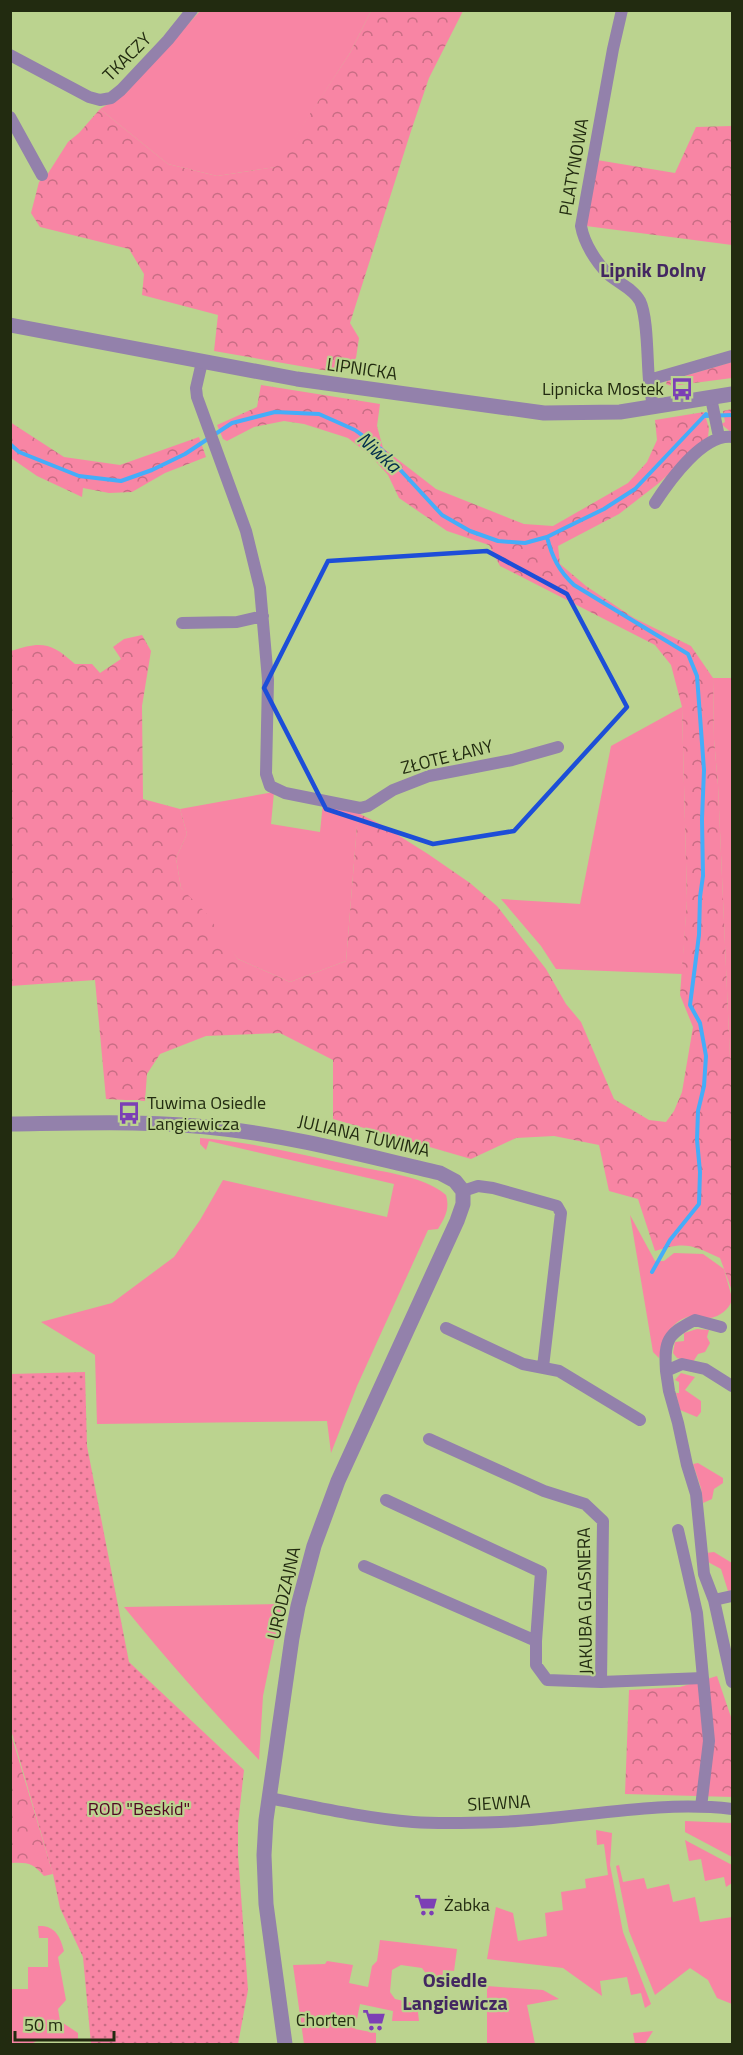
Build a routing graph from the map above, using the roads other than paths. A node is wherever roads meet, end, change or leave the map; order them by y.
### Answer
1 (192, 10) edge
2 (622, 10) edge
3 (10, 55) edge
4 (10, 117) edge
5 (42, 175) dead end
6 (10, 325) edge
7 (732, 356) edge
8 (202, 362) junction
9 (649, 380) junction
10 (732, 394) edge
11 (712, 404) junction
12 (653, 408) junction
13 (718, 433) junction
14 (732, 437) edge
15 (655, 503) dead end
16 (263, 616) junction
17 (182, 623) dead end
18 (558, 747) dead end
19 (10, 1124) edge
20 (459, 1186) junction
21 (446, 1328) dead end
22 (721, 1328) dead end
23 (543, 1367) junction
24 (666, 1371) junction
25 (732, 1386) edge
26 (640, 1420) dead end
27 (429, 1439) dead end
28 (386, 1500) dead end
29 (678, 1530) dead end
30 (364, 1566) dead end
31 (732, 1596) edge
32 (714, 1600) junction
33 (536, 1641) junction
34 (703, 1678) junction
35 (601, 1682) junction
36 (732, 1682) edge
37 (269, 1798) junction
38 (701, 1807) junction
39 (732, 1809) edge
40 (285, 2044) edge

1 - 3 street, TKACZY
2 - 9 street, PLATYNOWA
4 - 5 street
6 - 8 street, LIPNICKA
7 - 9 street
8 - 12 street, LIPNICKA
8 - 16 street, ZŁOTE ŁANY
9 - 12 street, PLATYNOWA
10 - 11 street, LIPNICKA
11 - 12 street, LIPNICKA
11 - 13 street
13 - 14 street
13 - 15 street
16 - 17 street
16 - 18 street, ZŁOTE ŁANY
19 - 20 street, JULIANA TUWIMA
20 - 23 street
20 - 37 street, URODZAJNA
21 - 23 street
22 - 24 street
23 - 26 street
24 - 25 street
24 - 32 street
27 - 35 street, JAKUBA GLASNERA
28 - 33 street
29 - 34 street
30 - 33 street
31 - 32 street
32 - 36 street
33 - 35 street
34 - 35 street, JAKUBA GLASNERA
34 - 38 street
37 - 38 street, SIEWNA
37 - 40 street, URODZAJNA
38 - 39 street, SIEWNA

